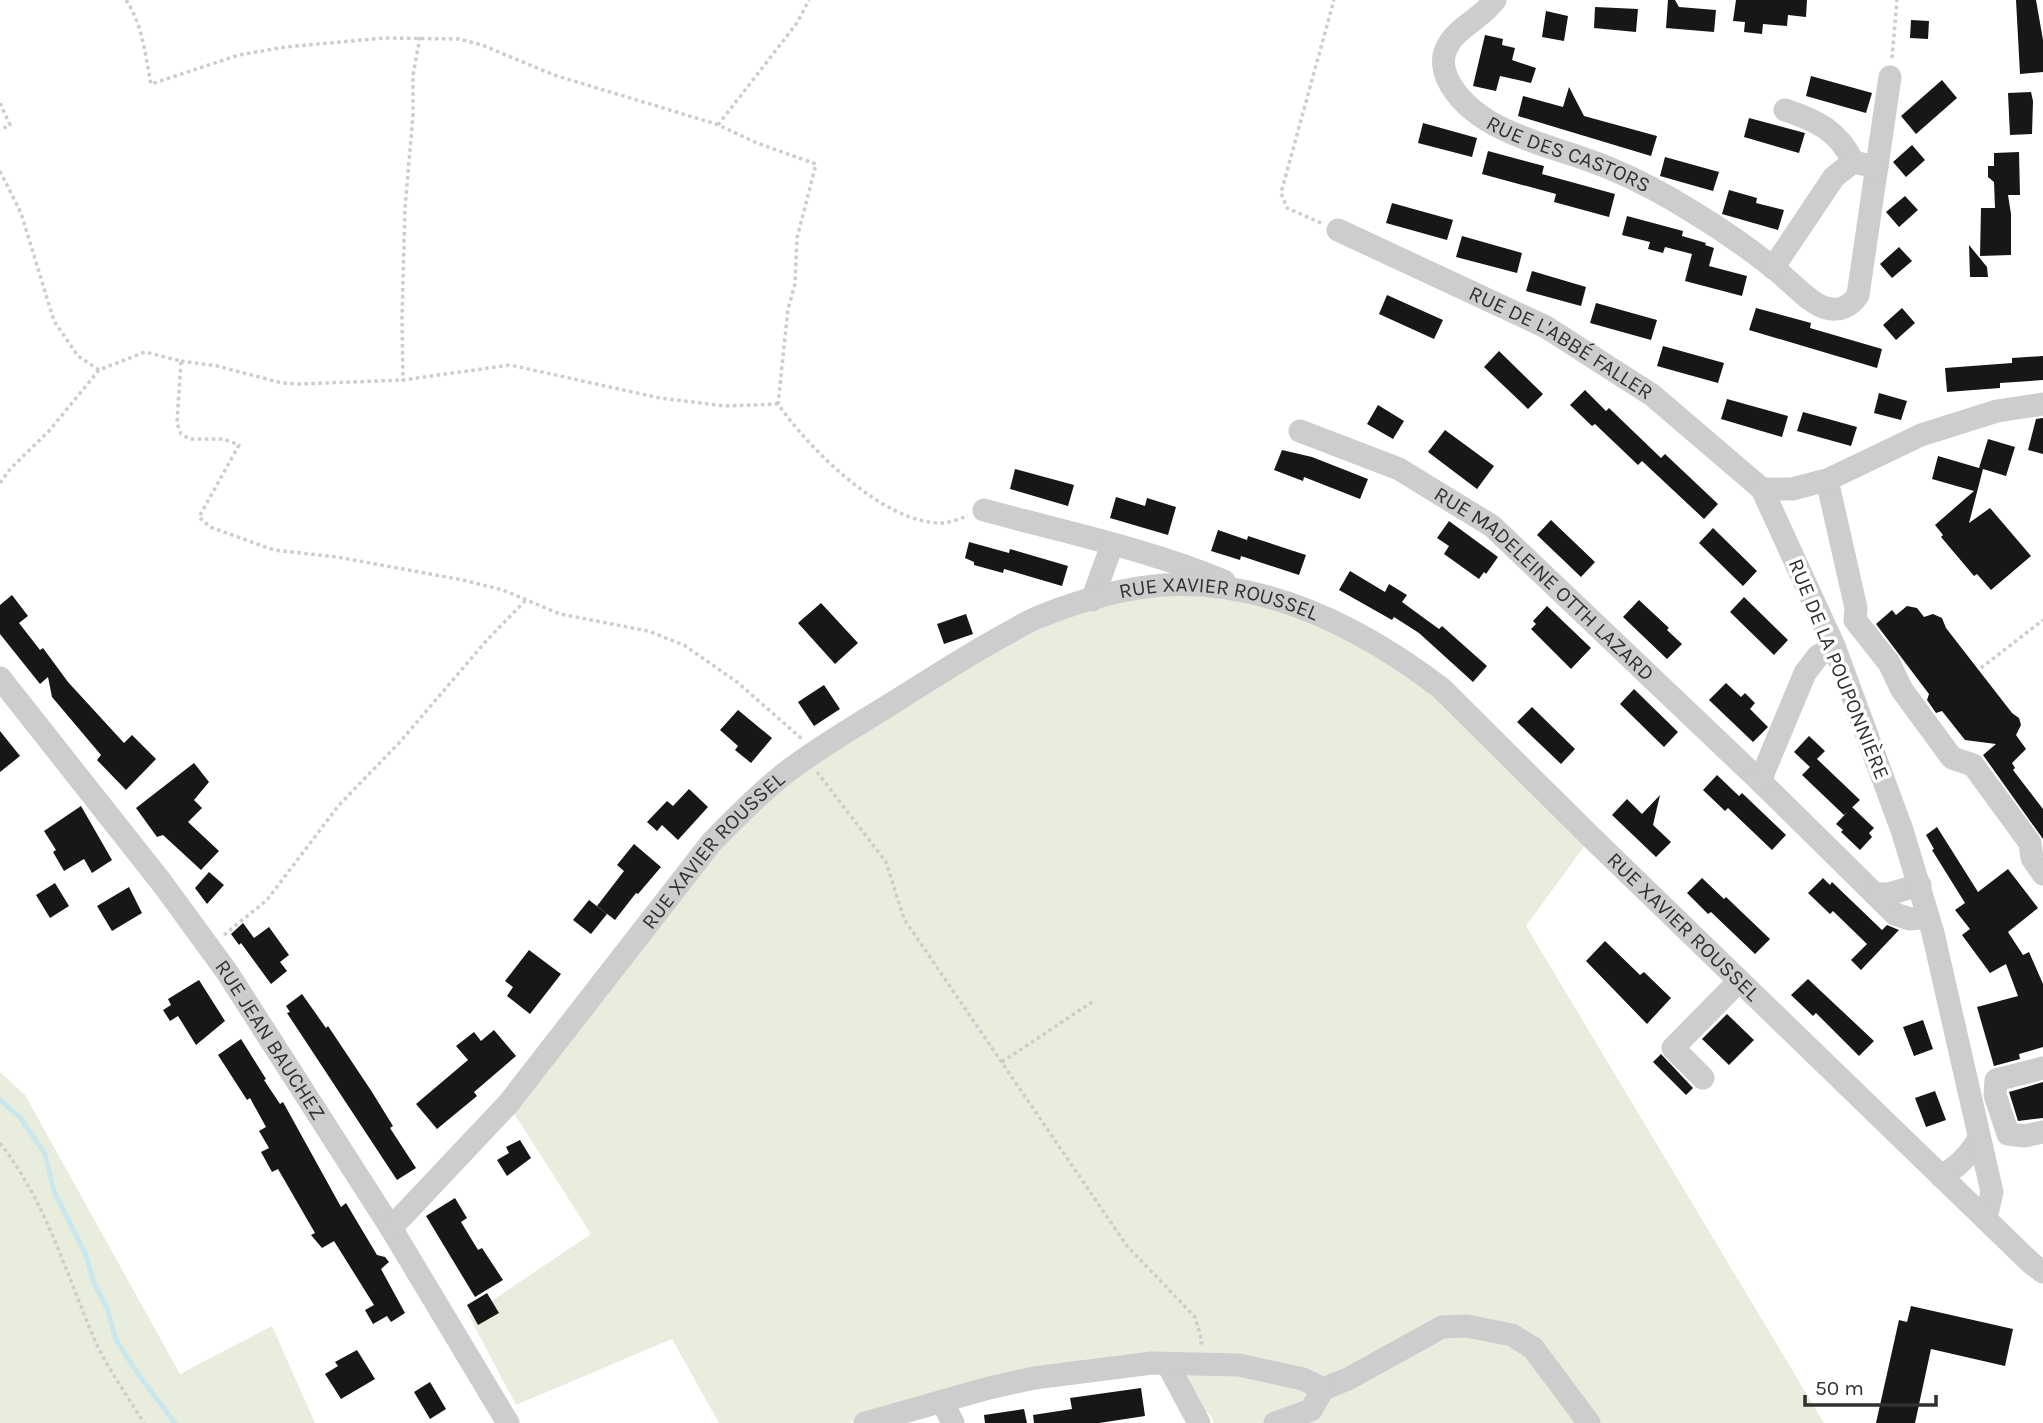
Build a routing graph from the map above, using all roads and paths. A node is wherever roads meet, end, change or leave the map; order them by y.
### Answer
1 (126, 0) edge
2 (809, 0) edge
3 (1334, 0) edge
4 (1513, 0) edge
5 (1897, 0) edge
6 (1492, 5) edge
7 (420, 37) junction
8 (1890, 78) joint
9 (0, 103) edge
10 (1785, 110) dead end
11 (718, 125) junction
12 (0, 130) edge
13 (1853, 162) junction
14 (1877, 167) junction
15 (0, 171) edge
16 (1338, 230) joint
17 (1773, 268) junction
18 (181, 361) junction
19 (99, 370) junction
20 (404, 380) junction
21 (778, 404) junction
22 (2043, 404) edge
23 (1300, 431) dead end
24 (1826, 480) junction
25 (0, 483) edge
26 (1762, 489) junction
27 (984, 510) joint
28 (1112, 545) junction
29 (1247, 591) junction
30 (525, 600) junction
31 (1092, 600) junction
32 (2043, 620) edge
33 (1834, 646) junction
34 (1982, 668) dead end
35 (0, 678) edge
36 (812, 756) junction
37 (1760, 781) junction
38 (2043, 874) edge
39 (1920, 886) junction
40 (1877, 894) junction
41 (1928, 917) junction
42 (208, 946) junction
43 (1739, 981) junction
44 (1092, 1002) dead end
45 (1002, 1062) junction
46 (2043, 1068) edge
47 (1703, 1078) dead end
48 (2043, 1132) edge
49 (1979, 1139) junction
50 (0, 1143) edge
51 (1941, 1176) junction
52 (1986, 1218) junction
53 (391, 1228) junction
54 (2043, 1272) edge
55 (1177, 1365) junction
56 (1313, 1384) junction
57 (942, 1401) junction
58 (144, 1423) edge
59 (508, 1423) edge
60 (865, 1423) edge
61 (953, 1423) edge
62 (1199, 1423) edge
63 (1275, 1423) edge
64 (1589, 1423) edge

1 - 7 path
2 - 11 path
3 - 16 path
4 - 6 street, RUE DES CASTORS
5 - 8 path
6 - 17 street, RUE DES CASTORS
7 - 11 path
7 - 20 path
8 - 14 street, RUE DES CASTORS
9 - 12 path
10 - 13 street
11 - 21 path
13 - 14 street
13 - 17 street
14 - 17 street, RUE DES CASTORS
15 - 19 path
16 - 26 street, RUE DE L'ABBÉ FALLER
18 - 19 path
18 - 20 path
18 - 30 path
19 - 25 path
20 - 21 path
21 - 27 path
22 - 24 street
23 - 37 street, RUE MADELEINE OTTH LAZARD
24 - 26 street
24 - 38 street
26 - 33 street, RUE DE LA POUPONNIÈRE
27 - 28 street
28 - 29 street
28 - 31 street
29 - 31 street, RUE XAVIER ROUSSEL
29 - 43 street, RUE XAVIER ROUSSEL
30 - 36 path
30 - 42 path
31 - 36 street, RUE XAVIER ROUSSEL
32 - 34 path
33 - 37 street
33 - 39 street, RUE DE LA POUPONNIÈRE
35 - 42 street, RUE JEAN BAUCHEZ
36 - 45 path
36 - 53 street, RUE XAVIER ROUSSEL
37 - 40 street, RUE MADELEINE OTTH LAZARD
39 - 40 street
39 - 41 street, RUE DE LA POUPONNIÈRE
40 - 41 street, RUE MADELEINE OTTH LAZARD
41 - 49 street, RUE DE LA POUPONNIÈRE
42 - 53 street, RUE JEAN BAUCHEZ
43 - 47 street
43 - 51 street, RUE XAVIER ROUSSEL
44 - 45 path
45 - 55 path
46 - 48 street
49 - 51 street
49 - 52 street, RUE DE LA POUPONNIÈRE
50 - 58 path
51 - 52 street, RUE XAVIER ROUSSEL
52 - 54 street, RUE XAVIER ROUSSEL
53 - 59 street, RUE JEAN BAUCHEZ
55 - 56 street
55 - 57 street
55 - 62 street
56 - 63 street
56 - 64 street
57 - 60 street
57 - 61 street

